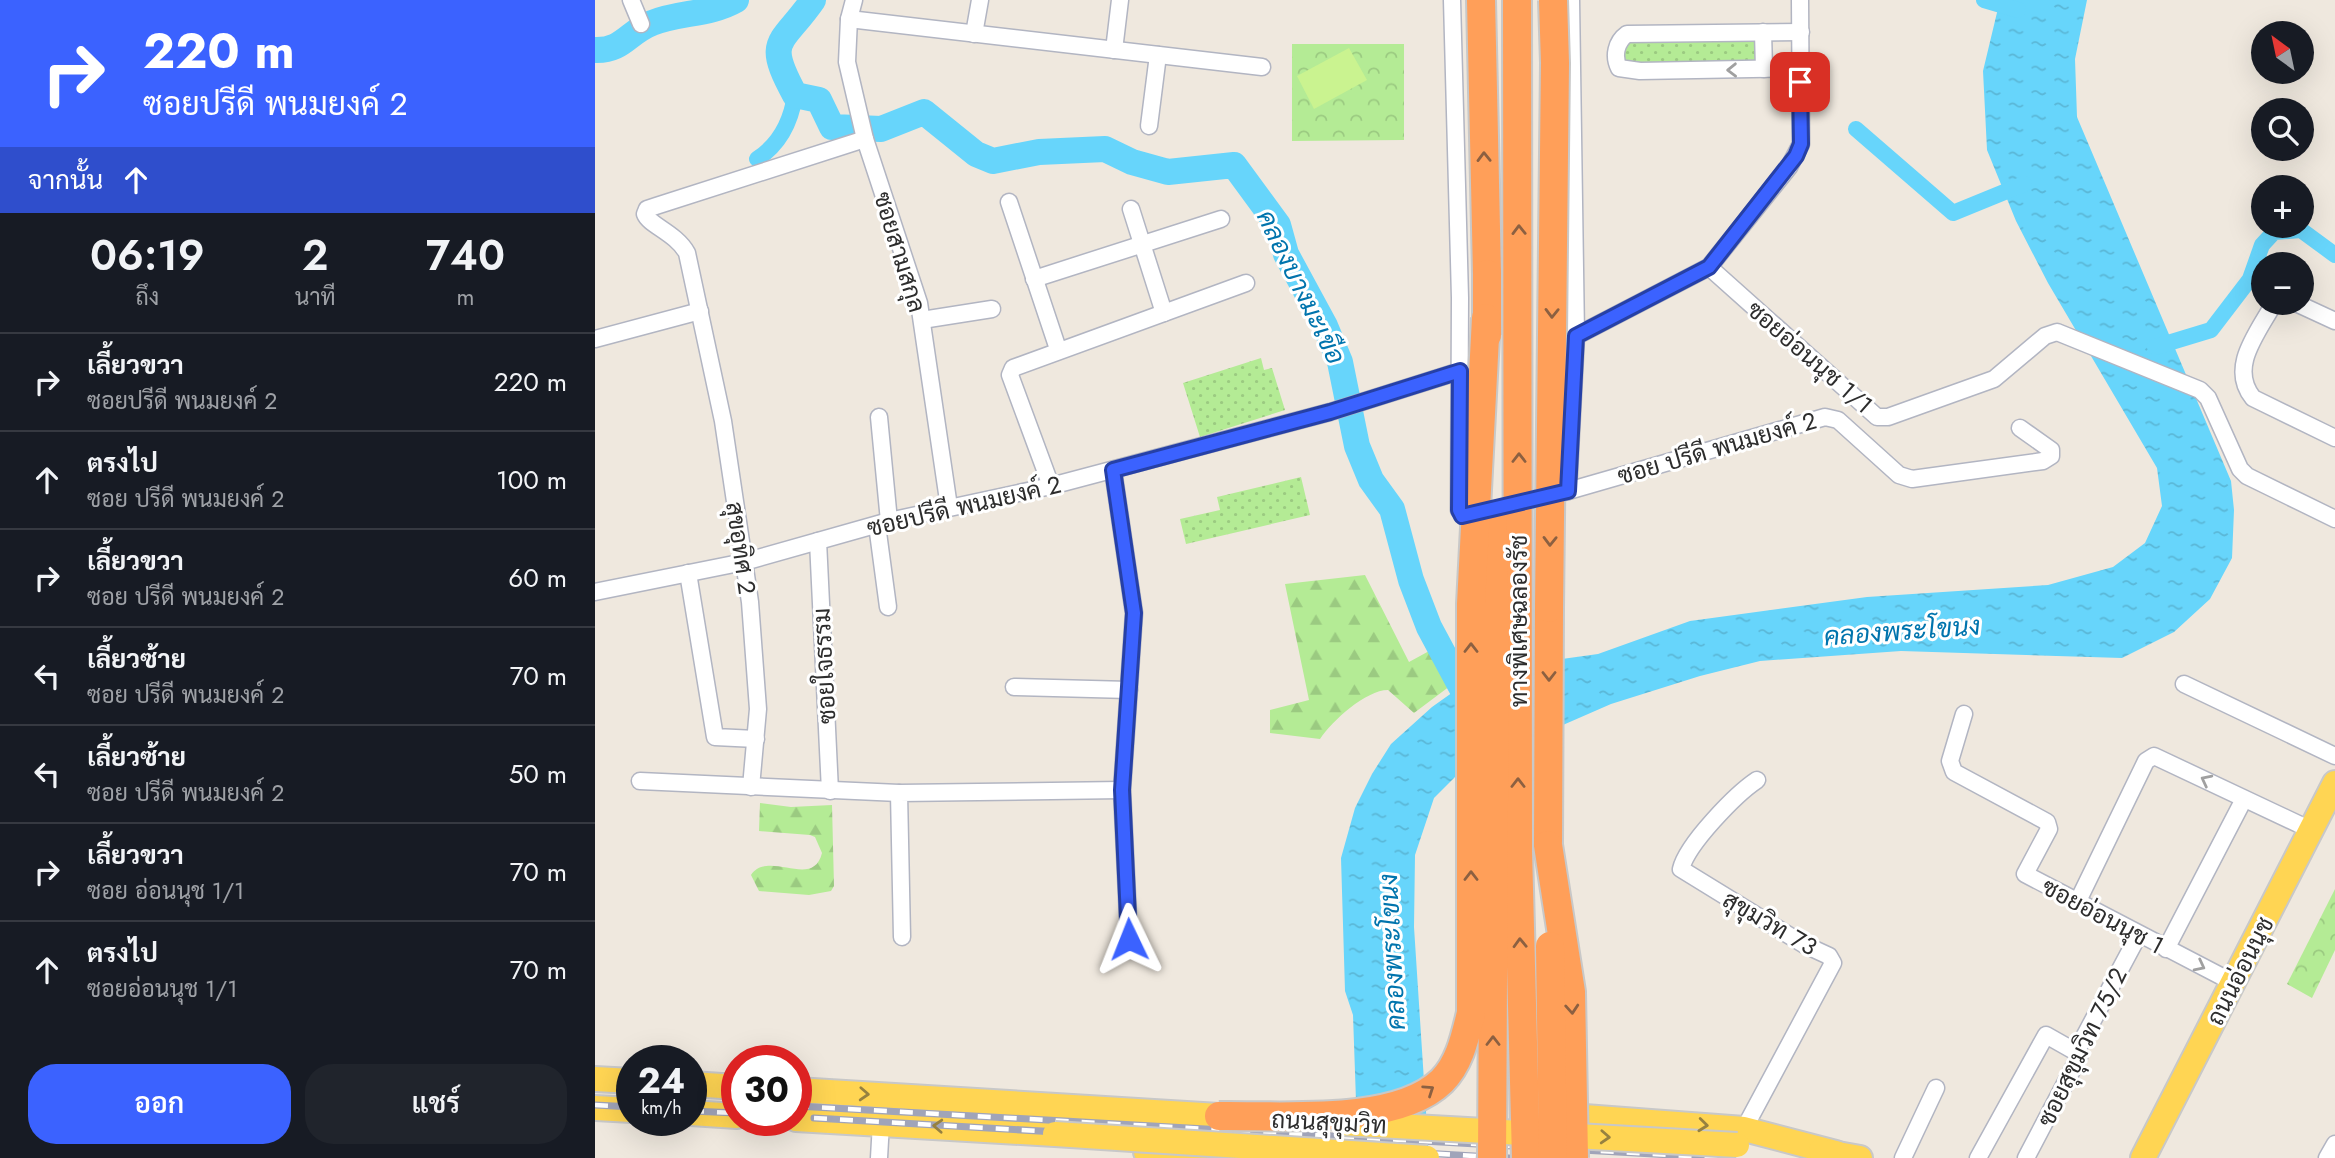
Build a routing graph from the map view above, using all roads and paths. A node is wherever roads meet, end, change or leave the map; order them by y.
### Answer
1 (631, 0) edge
2 (854, 0) edge
3 (979, 0) edge
4 (1121, 0) edge
5 (1452, 0) edge
6 (1481, 0) edge
7 (1517, 0) edge
8 (1553, 0) edge
9 (1571, 0) edge
10 (1800, 0) edge
11 (849, 19) junction
12 (641, 24) dead end
13 (1763, 32) junction
14 (1801, 32) junction
15 (974, 33) junction
16 (1114, 50) junction
17 (1158, 55) junction
18 (1262, 67) dead end
19 (1800, 68) junction
20 (1764, 69) junction
21 (1149, 126) dead end
22 (863, 130) junction
23 (1009, 202) dead end
24 (1131, 209) dead end
25 (1221, 219) dead end
26 (1143, 244) junction
27 (1709, 267) junction
28 (1034, 279) junction
29 (1247, 283) dead end
30 (992, 309) dead end
31 (700, 311) junction
32 (2314, 311) edge
33 (1164, 313) junction
34 (2268, 315) edge
35 (1486, 318) junction
36 (922, 320) junction
37 (2335, 321) edge
38 (1576, 336) junction
39 (595, 339) edge
40 (1058, 349) junction
41 (1460, 371) junction
42 (879, 417) dead end
43 (2020, 428) dead end
44 (2335, 438) edge
45 (1113, 470) junction
46 (1051, 486) junction
47 (1568, 491) junction
48 (949, 507) junction
49 (2335, 519) edge
50 (883, 523) junction
51 (818, 541) junction
52 (744, 562) junction
53 (688, 573) junction
54 (595, 592) edge
55 (888, 607) dead end
56 (2184, 684) dead end
57 (1013, 687) dead end
58 (1129, 690) junction
59 (1964, 714) dead end
60 (756, 738) junction
61 (2335, 756) edge
62 (1758, 780) dead end
63 (640, 781) dead end
64 (2335, 783) edge
65 (751, 788) junction
66 (1122, 790) junction
67 (830, 791) junction
68 (899, 793) junction
69 (2243, 799) junction
70 (2335, 810) edge
71 (2311, 830) junction
72 (1548, 845) junction
73 (2077, 903) junction
74 (2138, 936) junction
75 (902, 937) dead end
76 (1129, 939) dead end
77 (2166, 949) junction
78 (2234, 983) junction
79 (2076, 1052) junction
80 (595, 1079) edge
81 (616, 1080) edge
82 (1935, 1088) dead end
83 (812, 1091) edge
84 (987, 1100) junction
85 (595, 1108) edge
86 (616, 1109) edge
87 (1219, 1116) junction
88 (812, 1120) edge
89 (881, 1123) junction
90 (989, 1129) junction
91 (1740, 1137) junction
92 (2335, 1144) edge
93 (879, 1158) edge
94 (1219, 1158) edge
95 (1259, 1158) edge
96 (1427, 1158) edge
97 (1492, 1158) edge
98 (1526, 1158) edge
99 (1553, 1158) edge
100 (1572, 1158) edge
101 (1860, 1158) edge
102 (1903, 1158) edge
103 (1978, 1158) edge
104 (2026, 1158) edge
105 (2143, 1158) edge
106 (2156, 1158) edge
107 (2327, 1158) edge

1 - 12 street
2 - 11 street, ซอยสามสกุล
3 - 15 street
4 - 16 street
5 - 41 street, ซอย ปรีดี พนมยงค์ 2
35 -> 6 highway, bridge
98 -> 7 highway, ทางพิเศษฉลองรัช, bridge
8 -> 72 highway, ทางพิเศษฉลองรัช, bridge
9 - 38 street
10 - 14 street
11 - 15 street
11 - 22 street, ซอยสามสกุล
13 - 14 street
13 - 20 street
20 -> 13 street
14 - 19 street
15 - 16 street
16 - 17 street
17 - 18 street
17 - 21 street
19 - 20 street
19 - 27 street
22 - 31 street, สุขอุทิศ 2
22 - 36 street, ซอยสามสกุล
23 - 28 street
24 - 26 street
25 - 26 street
26 - 28 street
26 - 33 street
27 - 38 street
27 - 49 street, ซอยอ่อนนุช 1/1
28 - 40 street
29 - 33 street
30 - 36 street
31 - 39 street
31 - 52 street, สุขอุทิศ 2
32 - 37 street
33 - 40 street
34 - 44 street
87 -> 35 highway, bridge
97 -> 35 highway, bridge
36 - 48 street, ซอยสามสกุล
38 - 47 street
40 - 46 street
41 - 45 street, ซอยปรีดี พนมยงค์ 2
41 - 47 street, ซอย ปรีดี พนมยงค์ 2
42 - 50 street
43 - 47 street, ซอย ปรีดี พนมยงค์ 2
45 - 46 street, ซอยปรีดี พนมยงค์ 2
45 - 58 street
46 - 48 street, ซอยปรีดี พนมยงค์ 2
48 - 50 street, ซอยปรีดี พนมยงค์ 2
50 - 51 street, ซอยปรีดี พนมยงค์ 2
50 - 55 street
51 - 52 street, ซอยปรีดี พนมยงค์ 2
51 - 67 street, ซอยใจธรรม
52 - 53 street, ซอยปรีดี พนมยงค์ 2
52 - 60 street, สุขอุทิศ 2
53 - 54 street, ซอยปรีดี พนมยงค์ 2
53 - 60 street
56 - 61 street
57 - 58 street
58 - 66 street
59 - 73 street, ซอยอ่อนนุช 1
60 - 65 street, สุขอุทิศ 2
62 - 91 street, สุขุมวิท 73
63 - 65 street
64 - 71 main road, ถนนอ่อนนุช
65 - 67 street
66 - 68 street
66 - 76 street
67 - 68 street
68 - 75 street
69 - 71 street
69 -> 73 street
69 - 77 street
70 - 106 main road, ถนนอ่อนนุช
71 - 78 main road, ถนนอ่อนนุช
72 - 99 highway, ทางพิเศษฉลองรัช, bridge
72 -> 100 highway, bridge
73 - 74 street, ซอยอ่อนนุช 1
74 - 77 street, ซอยอ่อนนุช 1
74 - 79 street, ซอยสุขุมวิท 75/2
77 -> 78 street, ซอยอ่อนนุช 1
78 - 105 main road, ถนนอ่อนนุช
79 - 103 street
79 - 104 street, ซอยสุขุมวิท 75/2
80 - 81 main road
82 - 102 street
83 -> 84 main road, ถนนสุขุมวิท
84 - 87 main road, ถนนสุขุมวิท
84 - 95 main road
85 - 86 main road
87 -> 91 main road, ถนนสุขุมวิท, bridge
88 - 89 main road, ถนนสุขุมวิท
90 -> 89 main road, ถนนสุขุมวิท
89 - 93 street
90 - 94 main road
90 - 96 main road, ถนนสุขุมวิท, bridge
100 -> 91 main road
91 - 101 main road, ถนนสุขุมวิท
92 - 107 street

